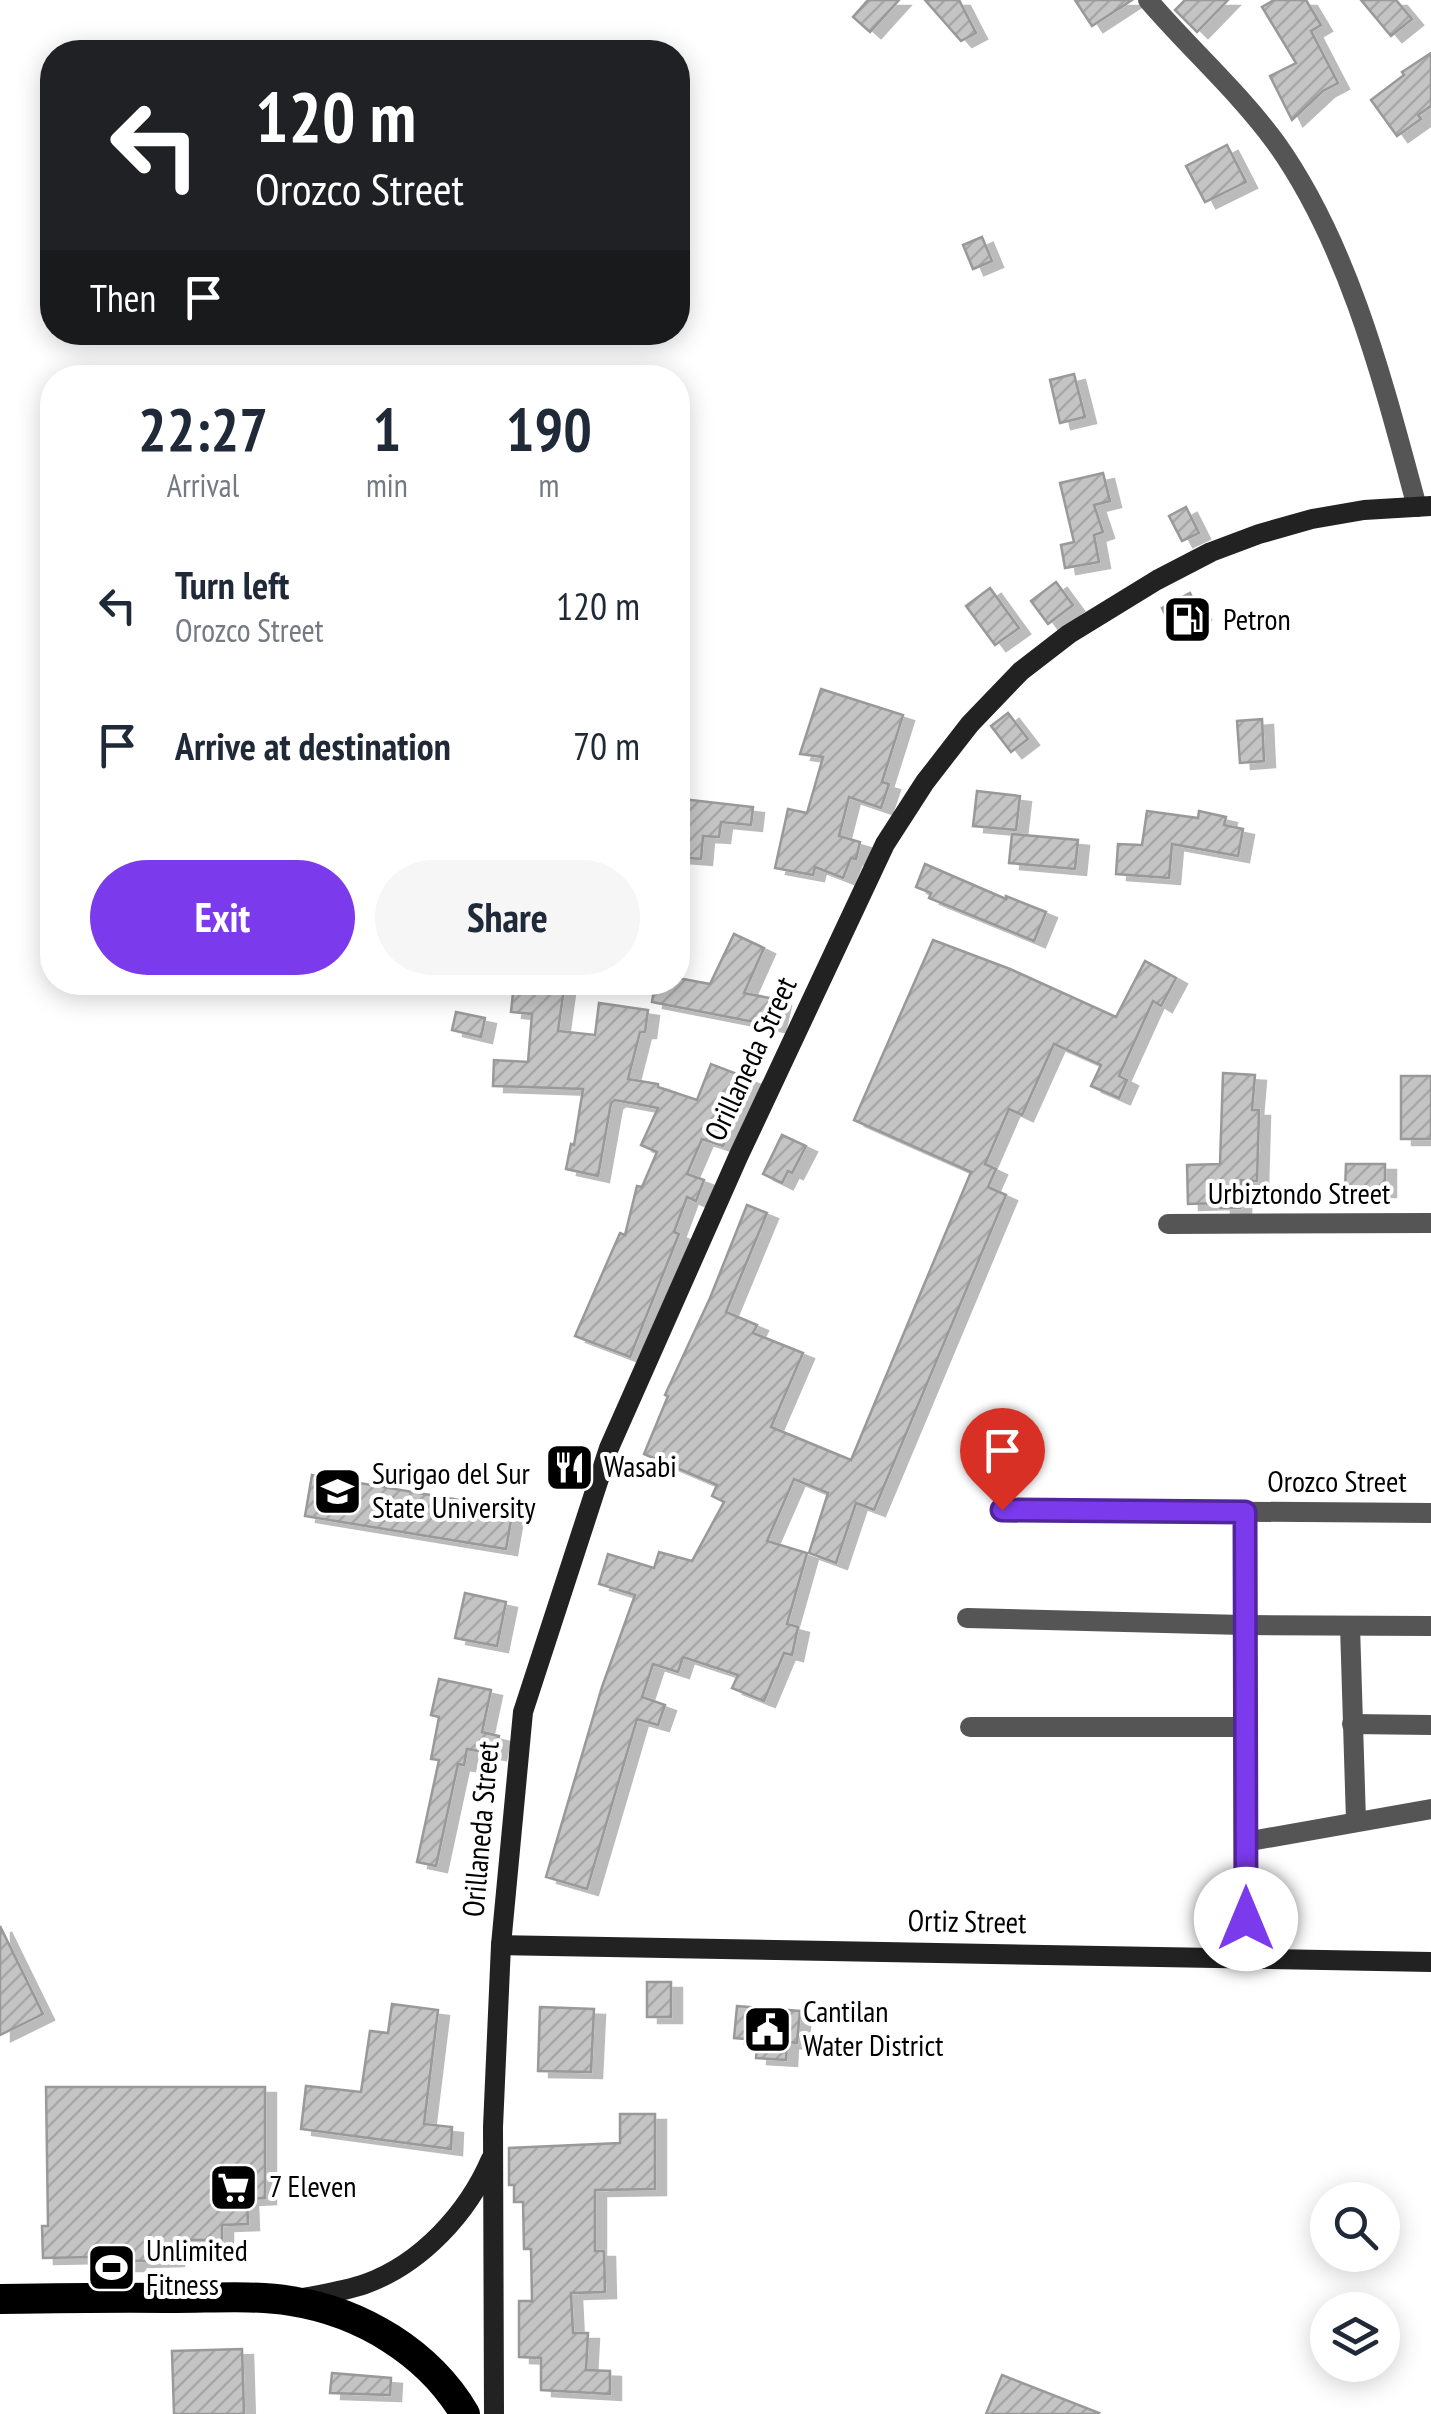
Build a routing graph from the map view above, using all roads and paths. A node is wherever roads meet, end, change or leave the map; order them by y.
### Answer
1 (1148, 0) edge
2 (1424, 507) edge
3 (1431, 1223) edge
4 (1168, 1224) dead end
5 (1002, 1510) dead end
6 (1245, 1512) junction
7 (1431, 1513) edge
8 (967, 1618) dead end
9 (1243, 1626) junction
10 (1350, 1626) junction
11 (1431, 1626) edge
12 (1352, 1724) junction
13 (1431, 1725) edge
14 (970, 1727) dead end
15 (1246, 1727) junction
16 (1431, 1808) edge
17 (1356, 1822) junction
18 (1246, 1842) junction
19 (501, 1945) junction
20 (1246, 1958) junction
21 (1431, 1962) edge
22 (494, 2152) junction
23 (0, 2300) edge
24 (290, 2300) junction
25 (465, 2414) edge
26 (494, 2414) edge

1 - 2 street
2 - 19 street, Orillaneda Street
3 - 4 street, Urbiztondo Street
5 - 6 street, Orozco Street
6 - 7 street, Orozco Street
6 - 9 street
8 - 9 street
9 - 10 street
9 - 15 street
10 - 11 street
10 - 12 street
12 - 13 street
12 - 17 street
14 - 15 street
15 - 18 street
16 - 17 street
17 - 18 street
18 - 20 street
19 - 20 street, Ortiz Street
19 - 22 street, Orillaneda Street
20 - 21 street, Ortiz Street
22 - 24 street
22 - 26 street, Orillaneda Street
23 - 24 highway
24 - 25 highway

